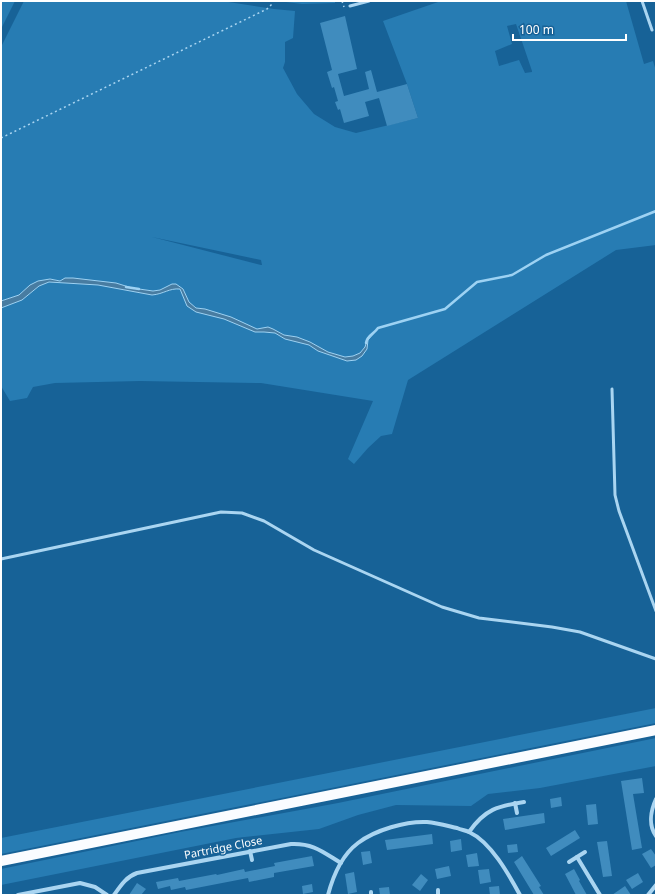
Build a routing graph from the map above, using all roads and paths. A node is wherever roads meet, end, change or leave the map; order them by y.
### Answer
1 (342, 1) edge
2 (369, 1) edge
3 (642, 1) edge
4 (272, 4) dead end
5 (350, 6) dead end
6 (344, 7) dead end
7 (652, 30) dead end
8 (1, 138) edge
9 (612, 390) dead end
10 (1, 559) edge
11 (656, 611) edge
12 (656, 659) edge
13 (656, 730) edge
14 (656, 799) edge
15 (524, 802) dead end
16 (515, 803) junction
17 (517, 813) dead end
18 (469, 832) junction
19 (656, 836) edge
20 (250, 851) junction
21 (585, 852) dead end
22 (577, 857) junction
23 (252, 860) dead end
24 (1, 861) edge
25 (569, 862) dead end
26 (341, 863) junction
27 (656, 885) edge
28 (373, 887) dead end
29 (29, 894) edge
30 (371, 894) edge
31 (18, 895) edge
32 (107, 895) edge
33 (114, 895) edge
34 (328, 895) edge
35 (520, 895) edge
36 (600, 895) edge
37 (648, 895) edge

1 - 6 path
2 - 5 lane
3 - 7 lane
4 - 8 path
9 - 11 lane
10 - 12 lane
13 - 24 highway
14 - 19 street
15 - 16 street
16 - 17 street
16 - 18 street
18 - 26 street
18 - 35 street
20 - 23 street
20 - 26 street, Partridge Close
20 - 33 street, Partridge Close
21 - 22 street
22 - 25 street
22 - 36 street
26 - 34 street
27 - 37 street
28 - 30 lane
29 - 31 street
29 - 32 street

